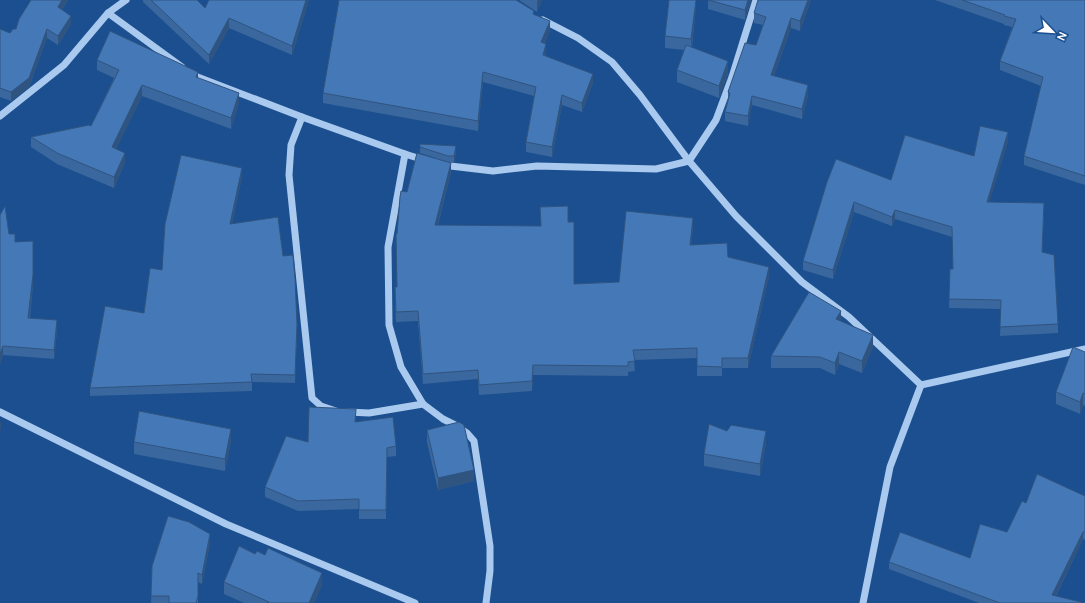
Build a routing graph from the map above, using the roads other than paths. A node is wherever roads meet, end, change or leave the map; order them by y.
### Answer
1 (126, 0) edge
2 (756, 0) edge
3 (108, 13) junction
4 (536, 16) edge
5 (0, 116) edge
6 (302, 117) junction
7 (405, 154) junction
8 (689, 161) junction
9 (1085, 349) edge
10 (921, 385) junction
11 (423, 404) junction
12 (0, 412) edge
13 (415, 603) edge
14 (486, 603) edge
15 (863, 603) edge

1 - 3 street
2 - 8 street
3 - 5 street
3 - 6 street
4 - 8 street
6 - 7 street
6 - 11 street
7 - 8 street
7 - 11 street
8 - 10 street
9 - 10 street
10 - 15 street
11 - 14 street
12 - 13 street

